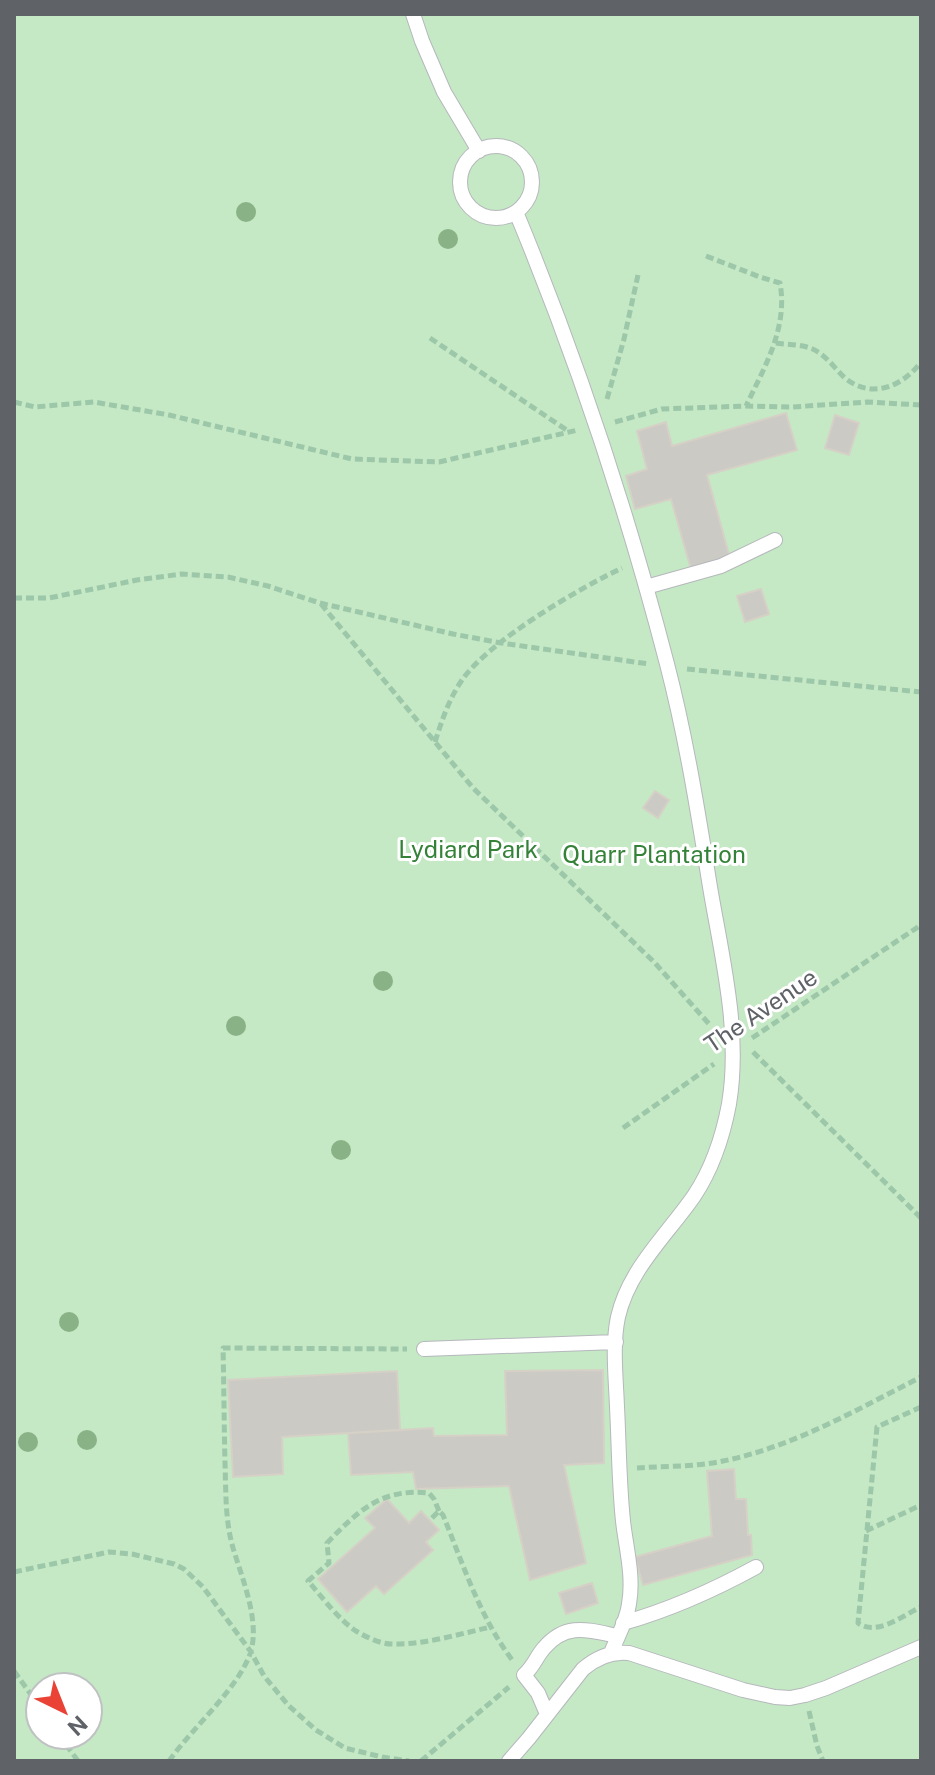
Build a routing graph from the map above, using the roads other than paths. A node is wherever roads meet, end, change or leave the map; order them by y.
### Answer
1 (413, 14) edge
2 (479, 151) junction
3 (516, 212) junction
4 (775, 540) dead end
5 (646, 587) junction
6 (616, 1342) junction
7 (424, 1349) road end
8 (756, 1567) dead end
9 (620, 1630) junction
10 (921, 1647) edge
11 (611, 1653) junction
12 (547, 1714) junction
13 (509, 1761) edge

1 - 2 lane
2 - 3 lane
2 - 3 lane
3 - 5 lane
4 - 5 lane
5 - 6 lane
6 - 7 lane
6 - 9 lane
8 - 9 lane
9 - 11 lane
9 - 12 lane
10 - 11 lane
11 - 12 lane
12 - 13 lane

